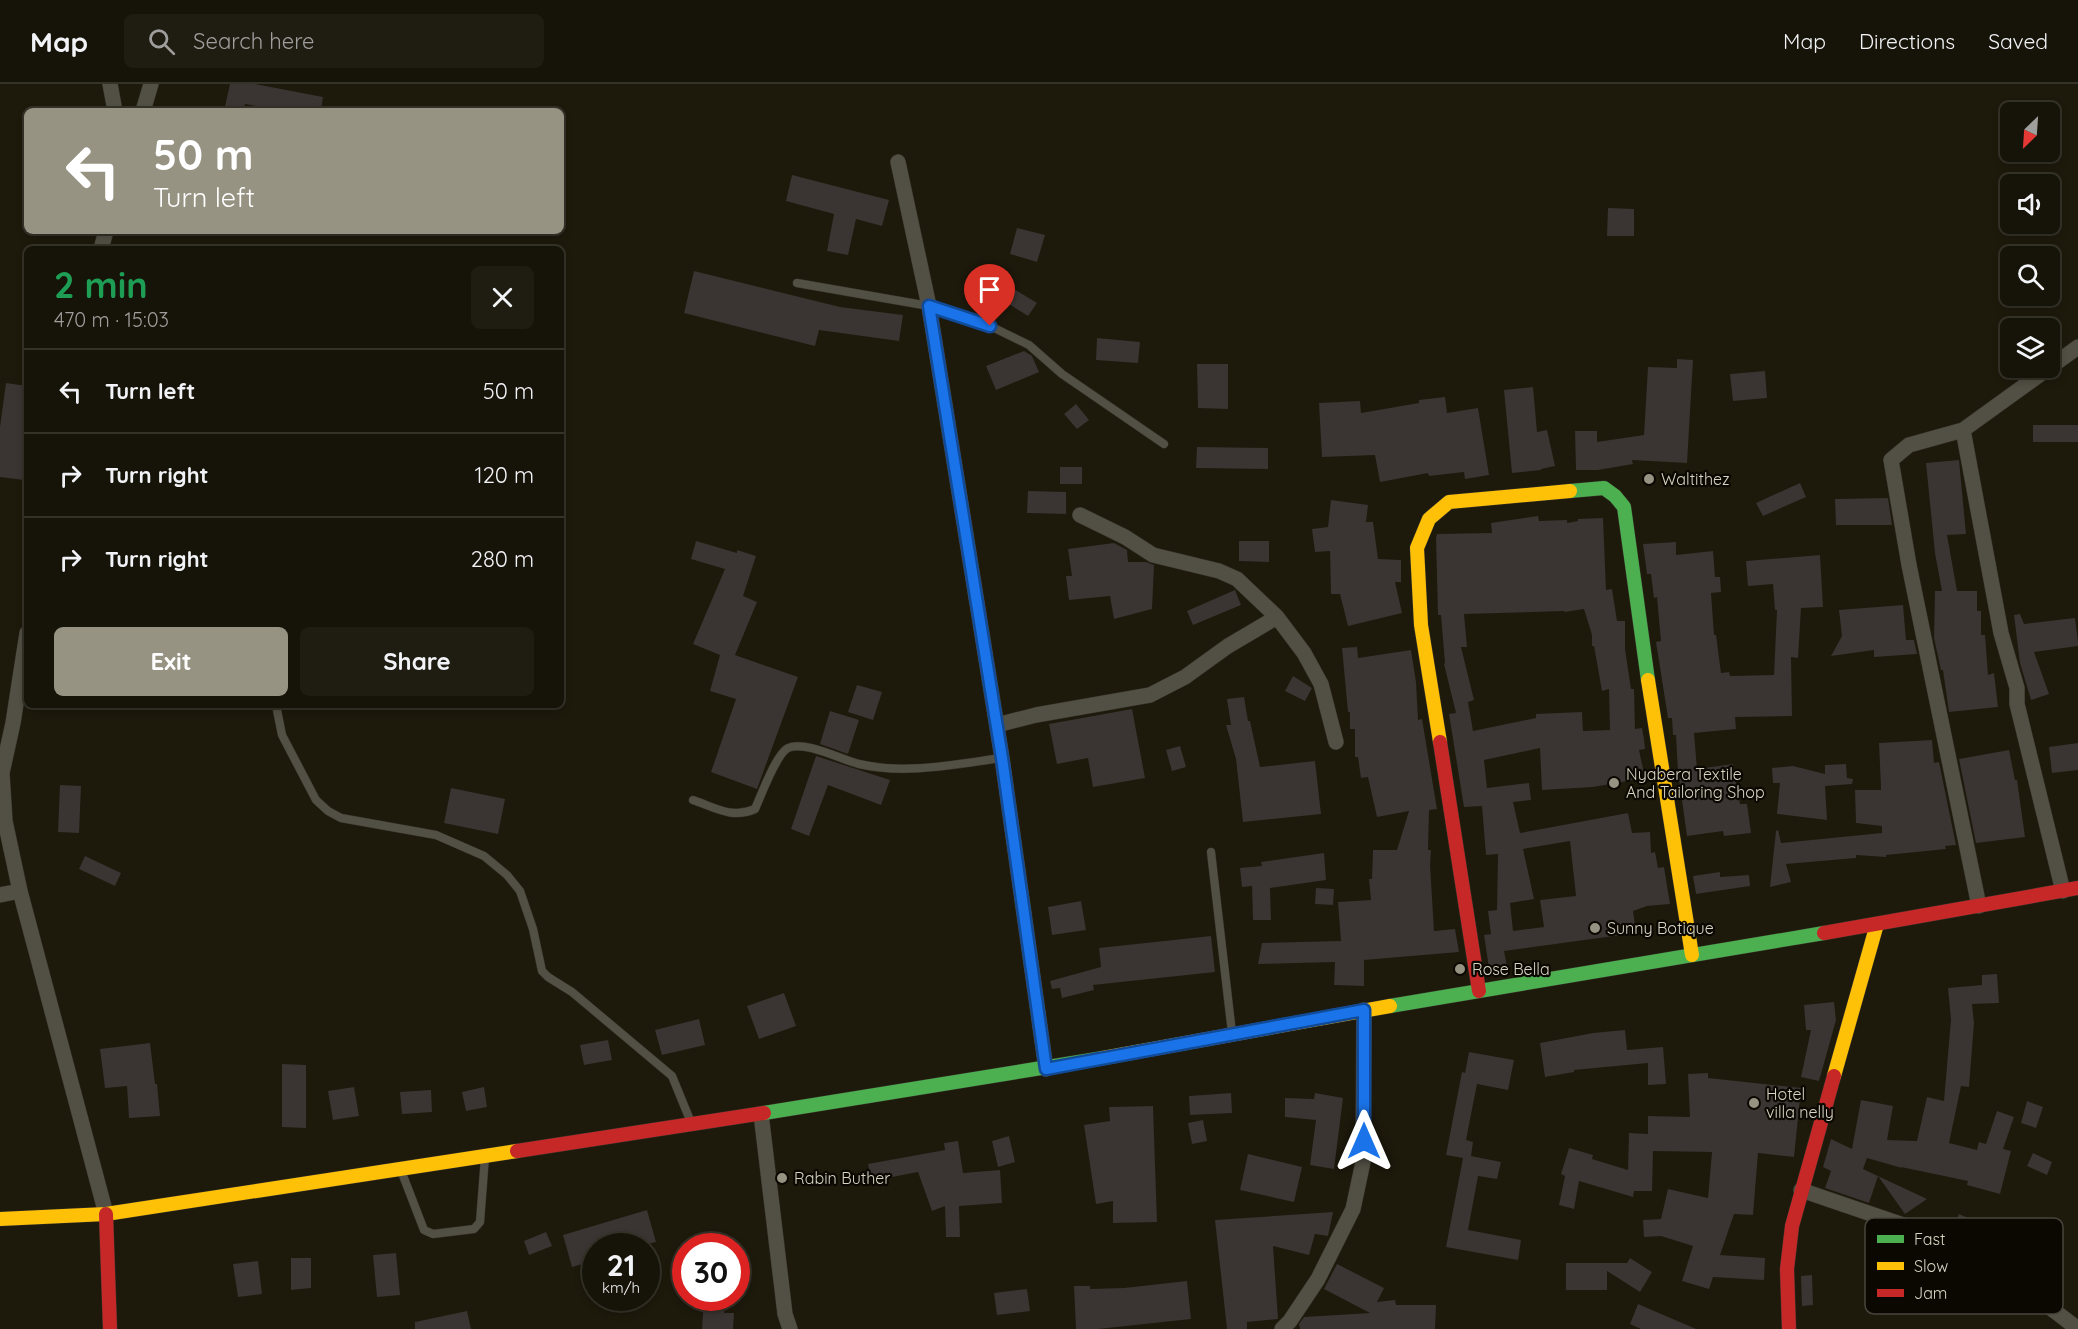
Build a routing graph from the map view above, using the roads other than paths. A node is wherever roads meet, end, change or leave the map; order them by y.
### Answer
1 (110, 84) edge
2 (152, 84) edge
3 (114, 108) edge
4 (144, 108) edge
5 (898, 162) dead end
6 (797, 283) dead end
7 (929, 306) junction
8 (2078, 347) edge
9 (1964, 430) junction
10 (1164, 444) dead end
11 (1080, 515) dead end
12 (1277, 617) junction
13 (24, 652) edge
14 (277, 708) edge
15 (997, 724) junction
16 (1336, 742) dead end
17 (1002, 758) junction
18 (693, 800) dead end
19 (1211, 852) dead end
20 (2071, 890) edge
21 (20, 891) junction
22 (0, 895) edge
23 (1979, 906) junction
24 (1877, 924) junction
25 (1692, 955) junction
26 (1479, 991) junction
27 (1364, 1010) junction
28 (1233, 1034) junction
29 (1046, 1069) junction
30 (761, 1114) junction
31 (692, 1124) junction
32 (485, 1156) junction
33 (400, 1169) junction
34 (1801, 1190) junction
35 (106, 1214) junction
36 (1883, 1218) edge
37 (0, 1219) edge
38 (2058, 1314) edge
39 (110, 1329) edge
40 (790, 1329) edge
41 (1282, 1329) edge
42 (1789, 1329) edge
43 (2078, 1329) edge

1 - 3 street
2 - 4 street
5 - 7 street
6 - 7 lane
7 - 10 lane
7 - 15 street
8 - 9 street
9 - 20 street
9 - 23 street
11 - 12 street
12 - 15 street
12 - 16 street
13 - 21 street
14 - 31 lane
15 - 17 street
17 - 18 lane
17 - 29 street
19 - 28 lane
20 - 23 main road
21 - 22 street
21 - 35 street
23 - 24 main road
24 - 25 main road
24 - 34 main road
25 - 26 main road
25 - 26 main road
26 - 27 main road
27 - 28 main road
27 - 41 street
28 - 29 main road
29 - 30 main road
30 - 31 main road
30 - 40 street
31 - 32 main road
32 - 33 main road
32 - 33 lane
33 - 35 main road
34 - 36 street
34 - 42 main road
35 - 37 main road
35 - 39 main road
38 - 43 street

